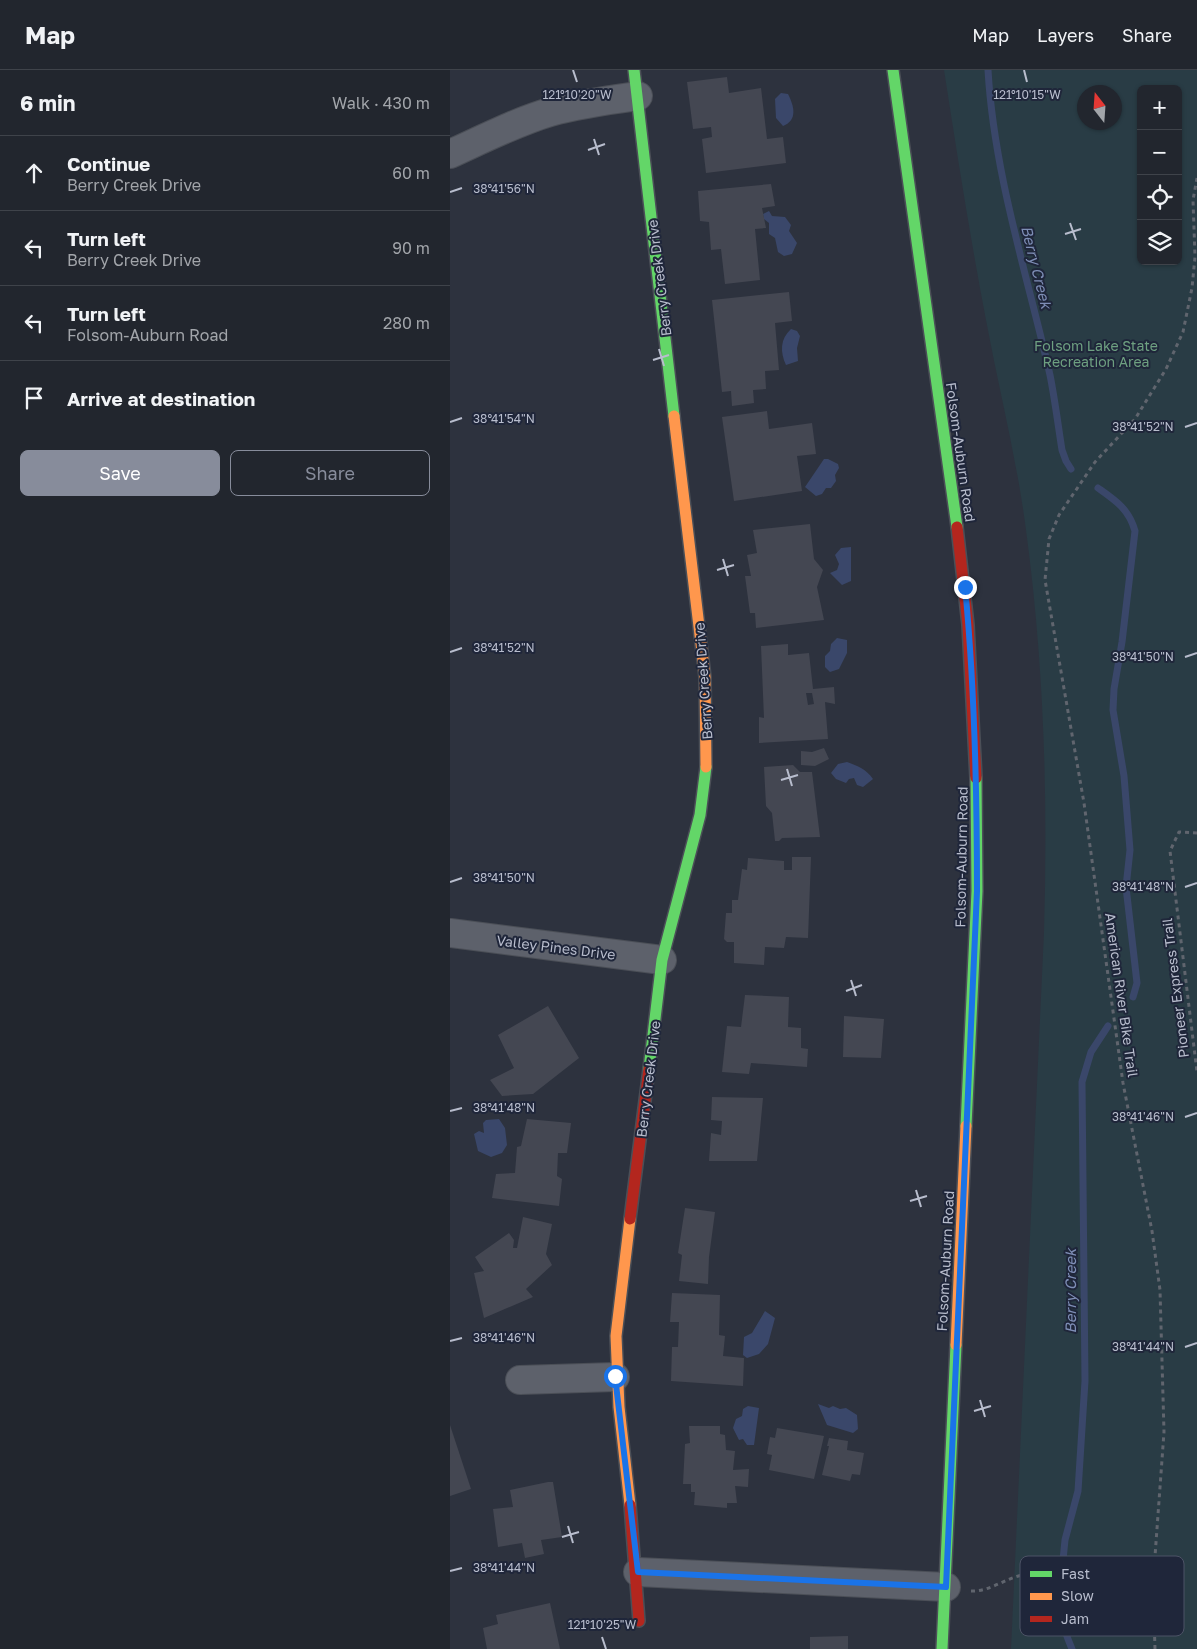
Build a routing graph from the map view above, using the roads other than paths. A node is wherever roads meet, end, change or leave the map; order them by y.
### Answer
1 (893, 70) edge
2 (636, 83) edge
3 (450, 154) edge
4 (450, 933) edge
5 (662, 960) junction
6 (615, 1376) junction
7 (520, 1380) dead end
8 (638, 1572) junction
9 (946, 1587) junction
10 (639, 1620) dead end
11 (942, 1649) edge

1 - 9 main road, Folsom-Auburn Road
2 - 3 street
2 - 5 main road, Berry Creek Drive
4 - 5 street, Valley Pines Drive
5 - 6 main road, Berry Creek Drive
6 - 7 street
6 - 8 main road, Berry Creek Drive
8 - 9 street
8 - 10 main road, Berry Creek Drive
9 - 11 main road, Folsom-Auburn Road

